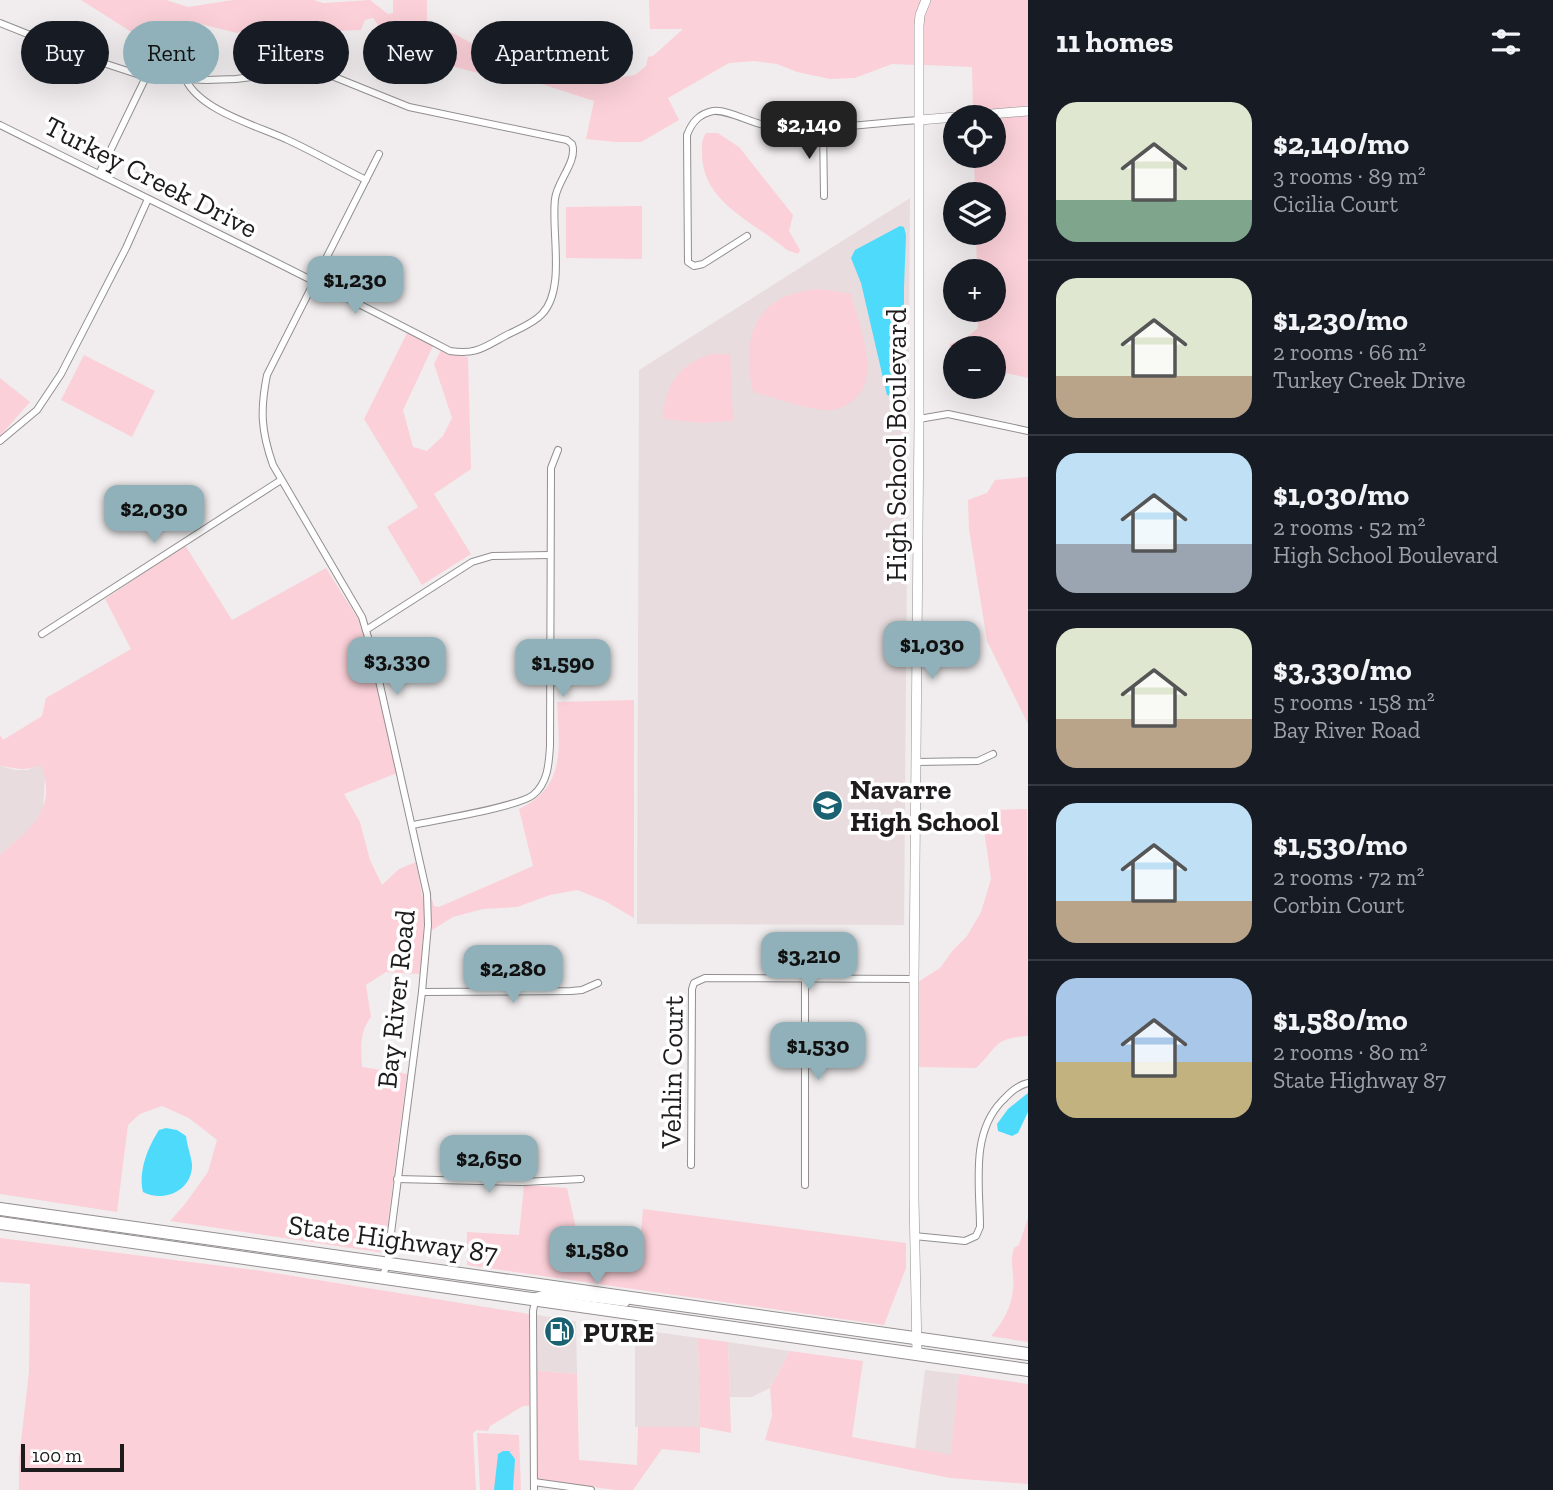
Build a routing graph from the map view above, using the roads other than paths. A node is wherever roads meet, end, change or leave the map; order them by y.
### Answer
1 (926, 0) edge
2 (0, 23) edge
3 (123, 69) edge
4 (219, 79) edge
5 (143, 84) edge
6 (189, 84) edge
7 (1028, 111) edge
8 (920, 120) junction
9 (0, 125) edge
10 (822, 126) junction
11 (379, 154) dead end
12 (99, 174) junction
13 (366, 180) junction
14 (824, 196) dead end
15 (148, 199) junction
16 (747, 236) dead end
17 (315, 280) junction
18 (919, 419) junction
19 (1028, 431) edge
20 (0, 441) edge
21 (558, 450) dead end
22 (281, 480) junction
23 (549, 555) junction
24 (366, 629) junction
25 (42, 634) dead end
26 (993, 754) dead end
27 (916, 762) junction
28 (413, 825) junction
29 (805, 979) junction
30 (914, 979) junction
31 (598, 983) dead end
32 (422, 992) junction
33 (1028, 1083) edge
34 (691, 1165) dead end
35 (397, 1179) junction
36 (581, 1180) dead end
37 (805, 1185) dead end
38 (0, 1209) edge
39 (0, 1223) edge
40 (914, 1236) junction
41 (387, 1264) junction
42 (383, 1278) junction
43 (535, 1300) junction
44 (680, 1305) junction
45 (918, 1338) junction
46 (917, 1353) junction
47 (1028, 1354) edge
48 (1028, 1370) edge
49 (534, 1486) edge
50 (591, 1490) edge

1 - 8 street, High School Boulevard
2 - 3 street
4 - 17 street, Turkey Creek Drive
5 - 12 street
6 - 13 street
7 - 8 street
8 - 10 street
8 - 18 street, High School Boulevard
9 - 12 street, Turkey Creek Drive
10 - 14 street
10 - 16 street
11 - 13 street, Bay River Road
12 - 15 street, Turkey Creek Drive
13 - 17 street, Bay River Road
15 - 17 street, Turkey Creek Drive
15 - 20 street
17 - 22 street, Bay River Road
18 - 19 street
18 - 27 street, High School Boulevard
21 - 23 street
22 - 24 street, Bay River Road
22 - 25 street
23 - 24 street
23 - 28 street
24 - 28 street, Bay River Road
26 - 27 street
27 - 30 street, High School Boulevard
28 - 32 street, Bay River Road
29 - 30 street
29 - 34 street, Vehlin Court
29 - 37 street
30 - 40 street, High School Boulevard
31 - 32 street
32 - 35 street, Bay River Road
33 - 40 street
35 - 36 street
35 - 41 street, Bay River Road
38 - 41 highway, State Highway 87
39 - 42 highway
40 - 45 street, High School Boulevard
41 - 42 street, Bay River Road
41 - 44 highway, State Highway 87
42 - 43 highway
43 - 44 street
43 - 46 highway
43 - 49 street
44 - 45 highway, State Highway 87
45 - 46 street, High School Boulevard
45 - 47 highway, State Highway 87
46 - 48 highway
49 - 50 street

